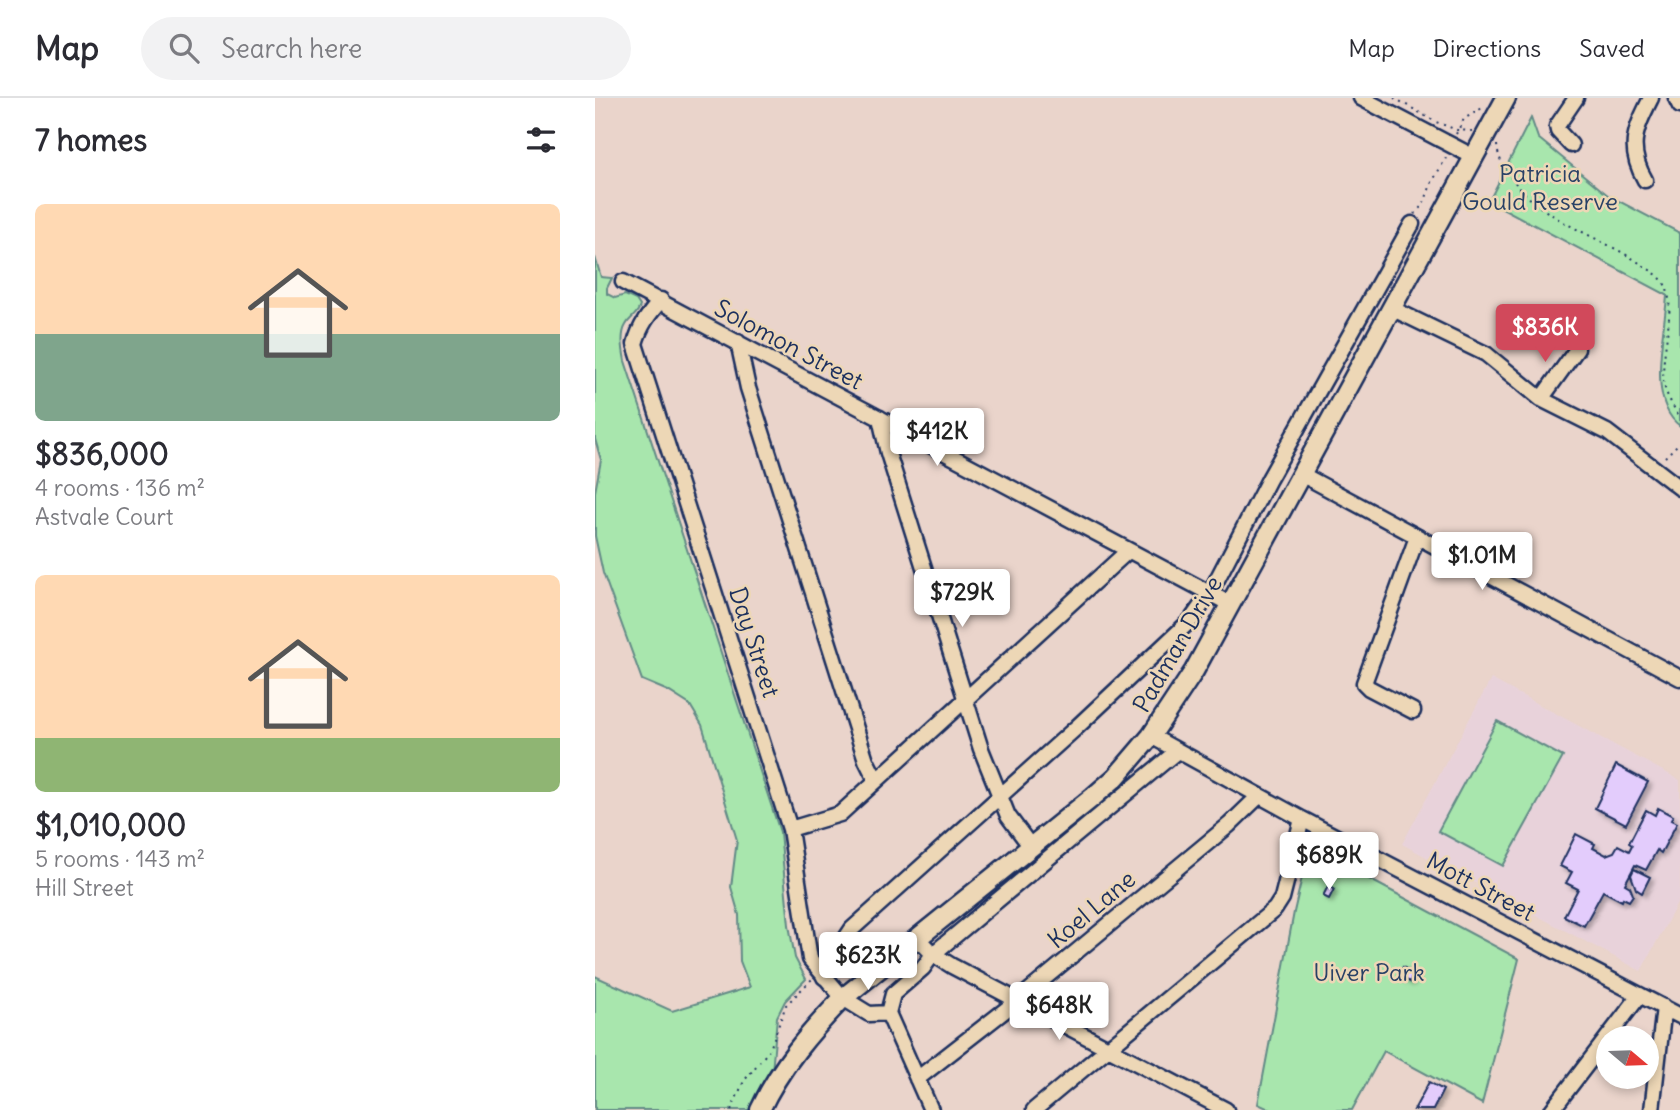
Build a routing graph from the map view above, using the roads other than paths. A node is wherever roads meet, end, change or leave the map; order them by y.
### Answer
1 (1361, 98) edge
2 (1506, 98) edge
3 (1576, 98) edge
4 (1651, 98) edge
5 (1676, 98) edge
6 (1680, 106) edge
7 (1571, 145) dead end
8 (1474, 157) junction
9 (1645, 180) dead end
10 (1412, 223) road end
11 (623, 282) dead end
12 (661, 300) junction
13 (1391, 308) junction
14 (739, 342) junction
15 (1577, 349) dead end
16 (1541, 399) junction
17 (880, 418) junction
18 (1301, 474) junction
19 (1680, 488) edge
20 (1417, 537) junction
21 (1129, 551) junction
22 (1210, 593) junction
23 (1230, 604) junction
24 (1680, 678) edge
25 (966, 700) junction
26 (1413, 711) dead end
27 (1151, 736) junction
28 (1177, 752) junction
29 (876, 780) junction
30 (1259, 796) junction
31 (999, 797) junction
32 (1302, 819) junction
33 (790, 829) junction
34 (1031, 847) junction
35 (917, 938) junction
36 (933, 954) junction
37 (822, 974) junction
38 (1640, 995) junction
39 (843, 998) junction
40 (1017, 1001) junction
41 (1664, 1007) junction
42 (888, 1013) junction
43 (1680, 1016) edge
44 (1620, 1026) edge
45 (1659, 1033) edge
46 (1108, 1048) junction
47 (1596, 1059) edge
48 (917, 1079) junction
49 (1651, 1089) edge
50 (760, 1110) edge
51 (931, 1110) edge
52 (1034, 1110) edge
53 (1226, 1110) edge
54 (1552, 1110) edge
55 (1652, 1110) edge

1 - 8 street
2 - 8 main road, Padman Drive
3 - 7 street
4 - 9 street
5 - 6 street
8 - 13 main road, Padman Drive
10 - 22 street
11 - 12 street, Solomon Street
12 - 14 street, Solomon Street
12 - 33 street, Day Street
13 - 16 street
13 - 18 main road, Padman Drive
14 - 17 street, Solomon Street
14 - 29 street
15 - 16 street
16 - 19 street
17 - 21 street, Solomon Street
17 - 25 street
18 - 20 street
18 - 23 main road, Padman Drive
20 - 24 street
20 - 26 street
21 - 22 street, Solomon Street
21 - 25 street
22 - 23 street, Solomon Street
22 - 31 street
23 - 27 main road, Padman Drive
25 - 29 street
25 - 31 street
27 - 28 street, Mott Street
27 - 34 main road, Padman Drive
28 - 30 street, Mott Street
28 - 36 street
29 - 33 street
30 - 32 street, Mott Street
30 - 40 street, Koel Lane
31 - 34 street
31 - 37 street
32 - 38 street, Mott Street
32 - 46 street
33 - 37 street, Day Street
34 - 35 main road, Padman Drive
35 - 36 street
35 - 39 main road, Padman Drive
36 - 40 street
36 - 42 street
37 - 39 street, Day Street
38 - 41 street, Mott Street
38 - 44 street
39 - 42 street
39 - 50 main road, Padman Drive
40 - 46 street
40 - 48 street, Koel Lane
41 - 43 street, Mott Street
41 - 45 street
42 - 48 street
46 - 52 street
46 - 53 street
47 - 54 street
48 - 51 street
49 - 55 street

